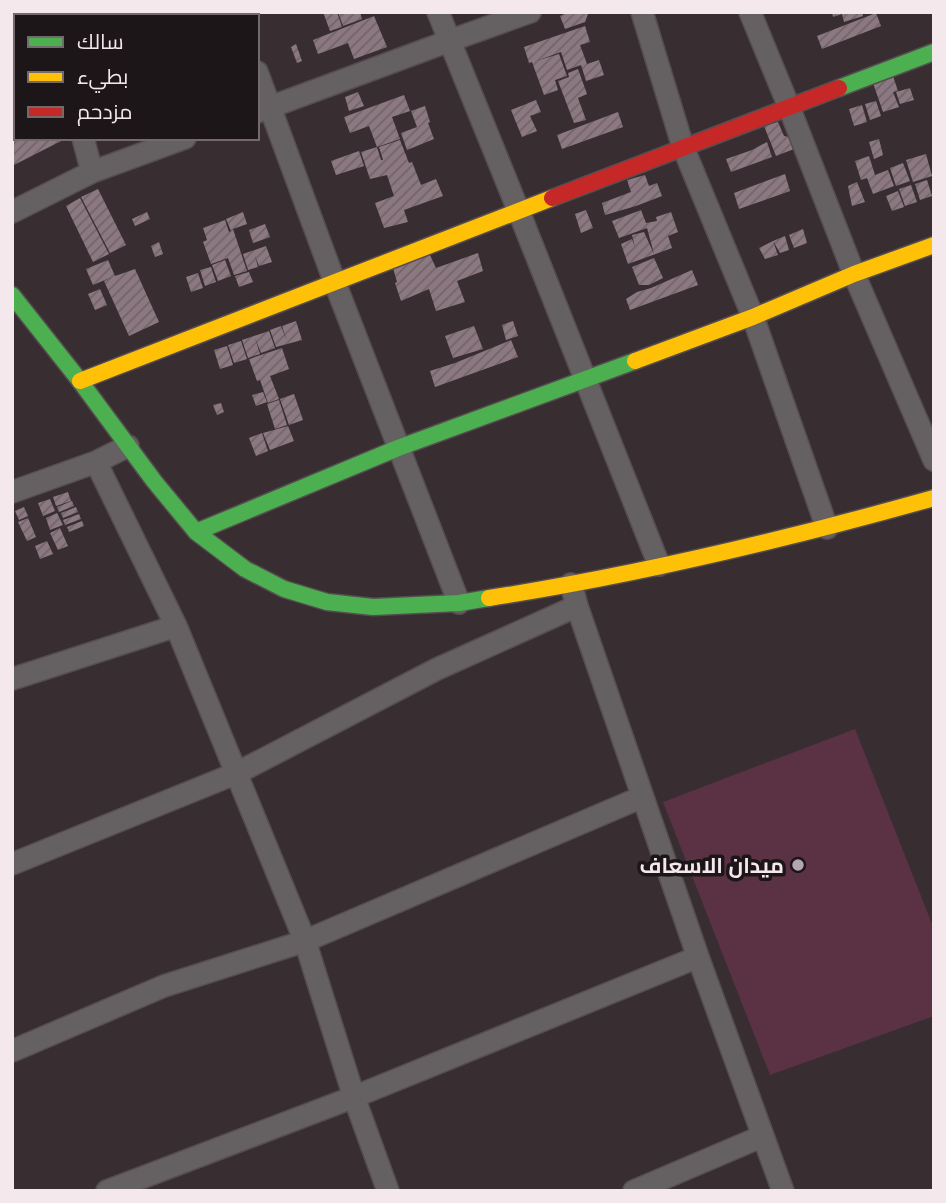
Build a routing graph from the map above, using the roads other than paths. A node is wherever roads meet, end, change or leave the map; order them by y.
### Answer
1 (438, 12) edge
2 (530, 12) edge
3 (642, 12) edge
4 (750, 12) edge
5 (449, 41) junction
6 (934, 52) edge
7 (259, 83) edge
8 (789, 107) junction
9 (264, 110) edge
10 (84, 140) edge
11 (180, 140) edge
12 (683, 147) junction
13 (92, 172) junction
14 (12, 212) edge
15 (519, 212) junction
16 (934, 245) edge
17 (854, 274) junction
18 (335, 283) junction
19 (12, 295) edge
20 (753, 317) junction
21 (584, 378) junction
22 (80, 381) junction
23 (128, 446) junction
24 (398, 448) junction
25 (934, 460) edge
26 (96, 462) junction
27 (12, 492) edge
28 (934, 498) edge
29 (827, 528) junction
30 (196, 532) junction
31 (659, 565) junction
32 (571, 584) junction
33 (458, 603) junction
34 (577, 607) junction
35 (176, 626) junction
36 (12, 678) edge
37 (237, 773) junction
38 (642, 797) junction
39 (12, 864) edge
40 (305, 941) junction
41 (698, 957) junction
42 (12, 1051) edge
43 (354, 1097) junction
44 (763, 1136) junction
45 (107, 1191) edge
46 (388, 1191) edge
47 (634, 1191) edge
48 (783, 1191) edge

1 - 5 street
2 - 5 street
3 - 12 street
4 - 8 street
5 - 9 street
5 - 15 street
6 - 8 main road
7 - 9 street
8 - 12 main road
8 - 17 street
9 - 18 street
10 - 13 street
11 - 13 street
12 - 15 main road
12 - 20 street
13 - 14 street
15 - 18 main road
15 - 21 street
16 - 17 main road
17 - 20 main road
17 - 25 street
18 - 22 main road
18 - 24 street
19 - 22 main road
20 - 21 main road
20 - 29 street
21 - 24 main road
21 - 31 street
22 - 23 main road
23 - 26 street
23 - 30 main road
24 - 30 main road
24 - 33 street
26 - 27 street
26 - 35 street
28 - 29 main road
29 - 31 main road
30 - 33 main road
31 - 32 main road
32 - 33 main road
32 - 34 street
34 - 37 street
34 - 38 street
35 - 36 street
35 - 37 street
37 - 39 street
37 - 40 street
38 - 40 street
38 - 41 street
40 - 42 street
40 - 43 street
41 - 43 street
41 - 44 street
43 - 45 street
43 - 46 street
44 - 47 street
44 - 48 street

